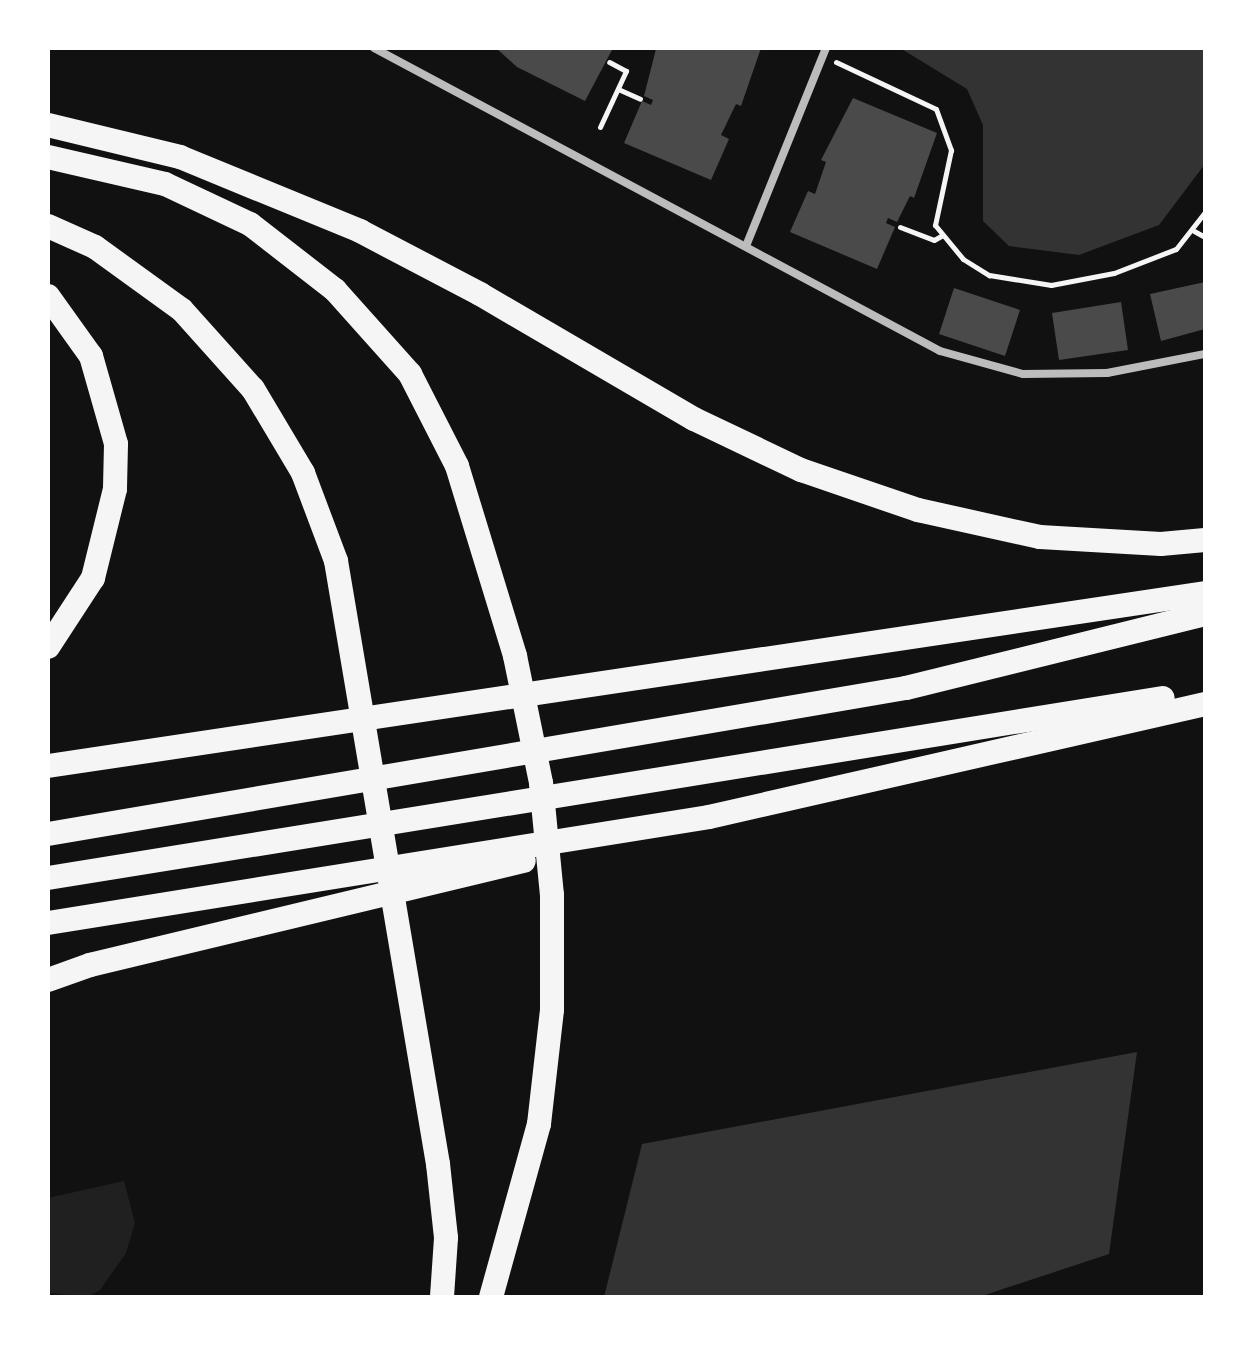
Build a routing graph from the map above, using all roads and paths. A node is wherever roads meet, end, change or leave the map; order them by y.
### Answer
1 (374, 48) edge
2 (825, 52) edge
3 (609, 62) dead end
4 (618, 89) junction
5 (640, 99) dead end
6 (48, 125) edge
7 (600, 127) dead end
8 (48, 157) edge
9 (1205, 212) edge
10 (48, 226) edge
11 (900, 227) dead end
12 (1194, 231) junction
13 (941, 236) junction
14 (1205, 237) edge
15 (746, 246) junction
16 (48, 296) edge
17 (1205, 354) edge
18 (1205, 540) edge
19 (1205, 593) edge
20 (1205, 614) edge
21 (48, 647) edge
22 (1205, 691) edge
23 (1205, 704) edge
24 (48, 766) edge
25 (709, 817) junction
26 (48, 834) edge
27 (48, 878) edge
28 (48, 923) edge
29 (48, 980) edge
30 (442, 1297) edge
31 (491, 1297) edge

1 - 15 street
2 - 13 path
2 - 15 street
3 - 4 path
4 - 5 path
4 - 7 path
6 - 18 highway
8 - 31 highway
9 - 12 path
10 - 30 highway
11 - 13 path
12 - 13 path
12 - 14 path
15 - 17 street
16 - 21 highway
19 - 24 highway
20 - 26 highway
22 - 27 highway
23 - 25 highway
25 - 28 highway
25 - 29 highway

